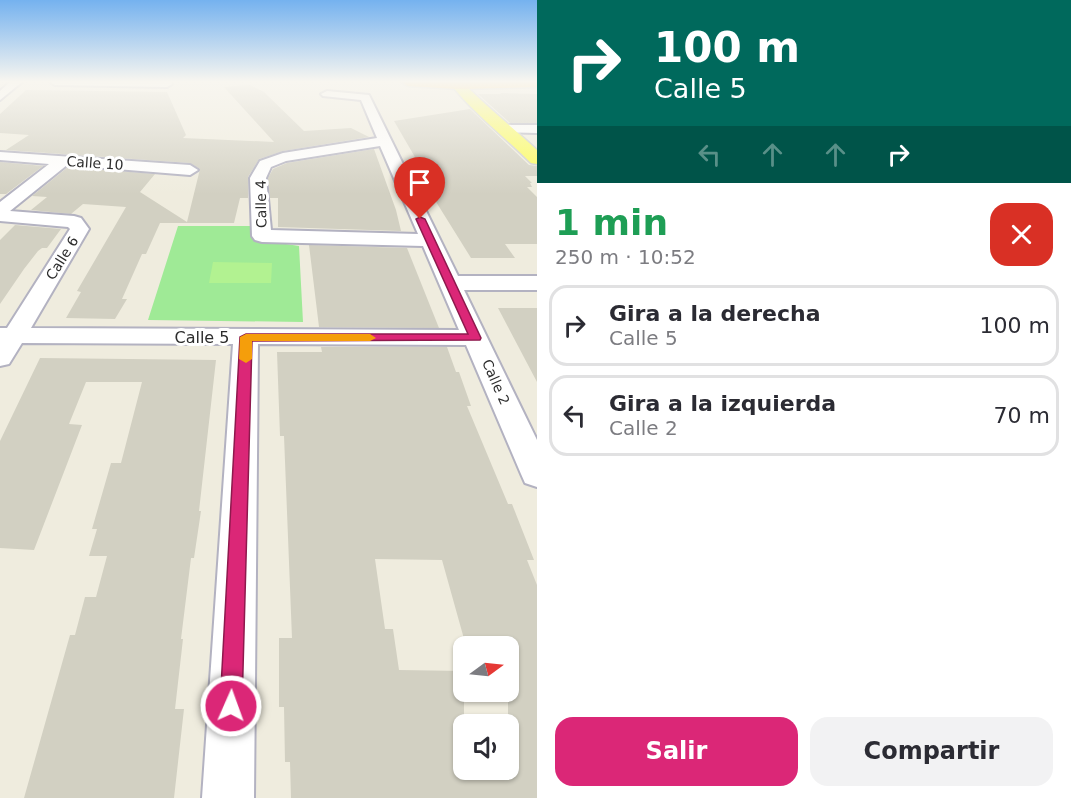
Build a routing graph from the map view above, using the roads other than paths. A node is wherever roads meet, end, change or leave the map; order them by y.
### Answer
1 (376, 119) edge
2 (492, 119) edge
3 (506, 129) junction
4 (537, 129) edge
5 (386, 141) junction
6 (0, 156) edge
7 (537, 159) edge
8 (64, 160) junction
9 (190, 170) dead end
10 (0, 211) edge
11 (0, 216) edge
12 (429, 240) junction
13 (450, 283) junction
14 (537, 283) edge
15 (7, 335) edge
16 (246, 337) junction
17 (476, 338) junction
18 (0, 358) edge
19 (537, 474) edge
20 (228, 798) edge

1 - 5 street, Calle 2
2 - 3 main road
3 - 4 street
3 - 7 main road
5 - 12 street, Calle 2
5 - 12 street, Calle 4
6 - 8 street, Calle 10
8 - 9 street, Calle 10
8 - 10 street
11 - 15 street, Calle 6
12 - 13 street, Calle 2
13 - 14 street
13 - 17 street, Calle 2
15 - 16 street, Calle 5
15 - 18 street, Calle 6
16 - 17 street, Calle 5
16 - 20 street
17 - 19 street, Calle 2

